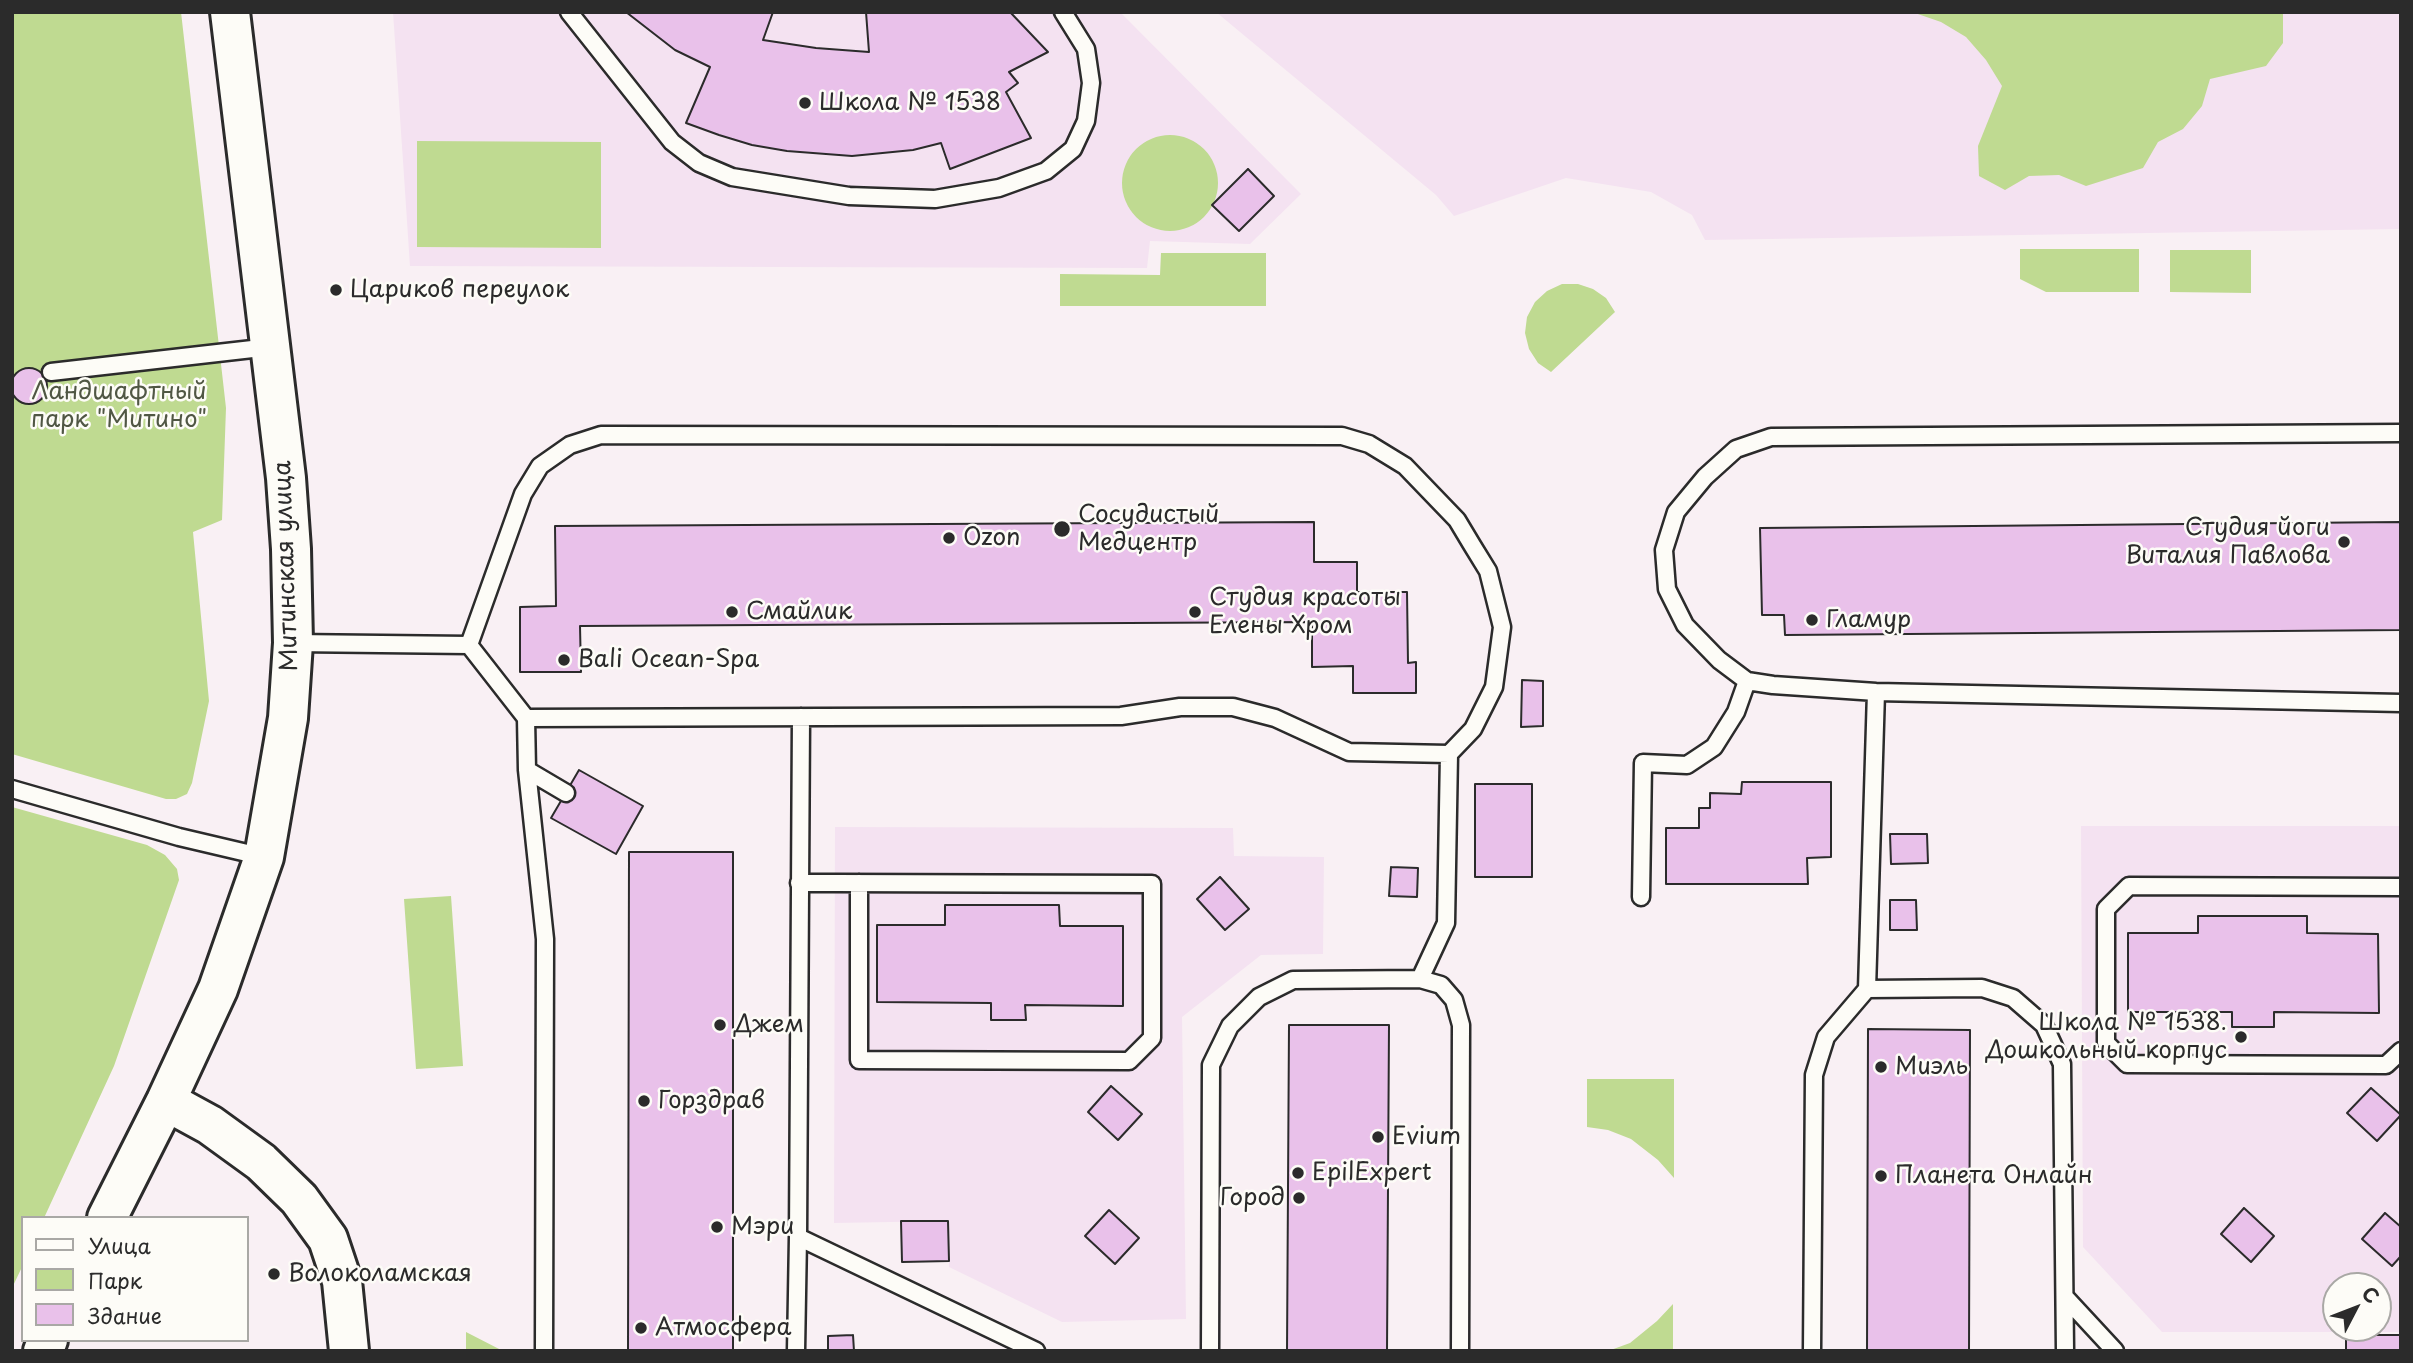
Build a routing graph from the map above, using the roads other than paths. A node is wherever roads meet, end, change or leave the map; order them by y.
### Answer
1 (230, 12) edge
2 (569, 12) edge
3 (1063, 12) edge
4 (270, 347) junction
5 (51, 372) dead end
6 (2401, 433) edge
7 (293, 643) junction
8 (470, 645) junction
9 (1747, 681) junction
10 (1876, 692) junction
11 (2401, 703) edge
12 (801, 717) junction
13 (526, 718) junction
14 (1449, 754) junction
15 (527, 770) junction
16 (12, 789) edge
17 (566, 793) dead end
18 (264, 857) junction
19 (799, 883) junction
20 (859, 883) junction
21 (2401, 887) edge
22 (1641, 897) dead end
23 (1420, 979) junction
24 (1867, 989) junction
25 (2401, 1051) edge
26 (166, 1101) junction
27 (108, 1216) edge
28 (797, 1237) junction
29 (2064, 1297) junction
30 (349, 1351) edge
31 (544, 1351) edge
32 (796, 1351) edge
33 (1036, 1351) edge
34 (1210, 1351) edge
35 (1460, 1351) edge
36 (1812, 1351) edge
37 (2065, 1351) edge
38 (2115, 1351) edge

1 - 4 main road, Митинская улица
2 - 3 lane
4 - 5 lane
4 - 7 main road, Митинская улица
6 - 9 lane
7 - 8 lane
7 - 18 main road, Митинская улица
8 - 13 lane
8 - 14 lane
9 - 10 lane
9 - 22 lane
10 - 11 lane
10 - 24 lane
12 - 13 lane
12 - 14 lane
12 - 19 lane
13 - 15 lane
14 - 23 lane
15 - 17 lane
15 - 31 lane
16 - 18 lane
18 - 26 main road, Митинская улица
19 - 20 lane
19 - 28 lane
20 - 20 lane
21 - 25 lane
23 - 34 lane
23 - 35 lane
24 - 29 lane
24 - 36 lane
26 - 27 main road, Митинская улица
26 - 30 main road
28 - 32 lane
28 - 33 lane
29 - 37 lane
29 - 38 lane

